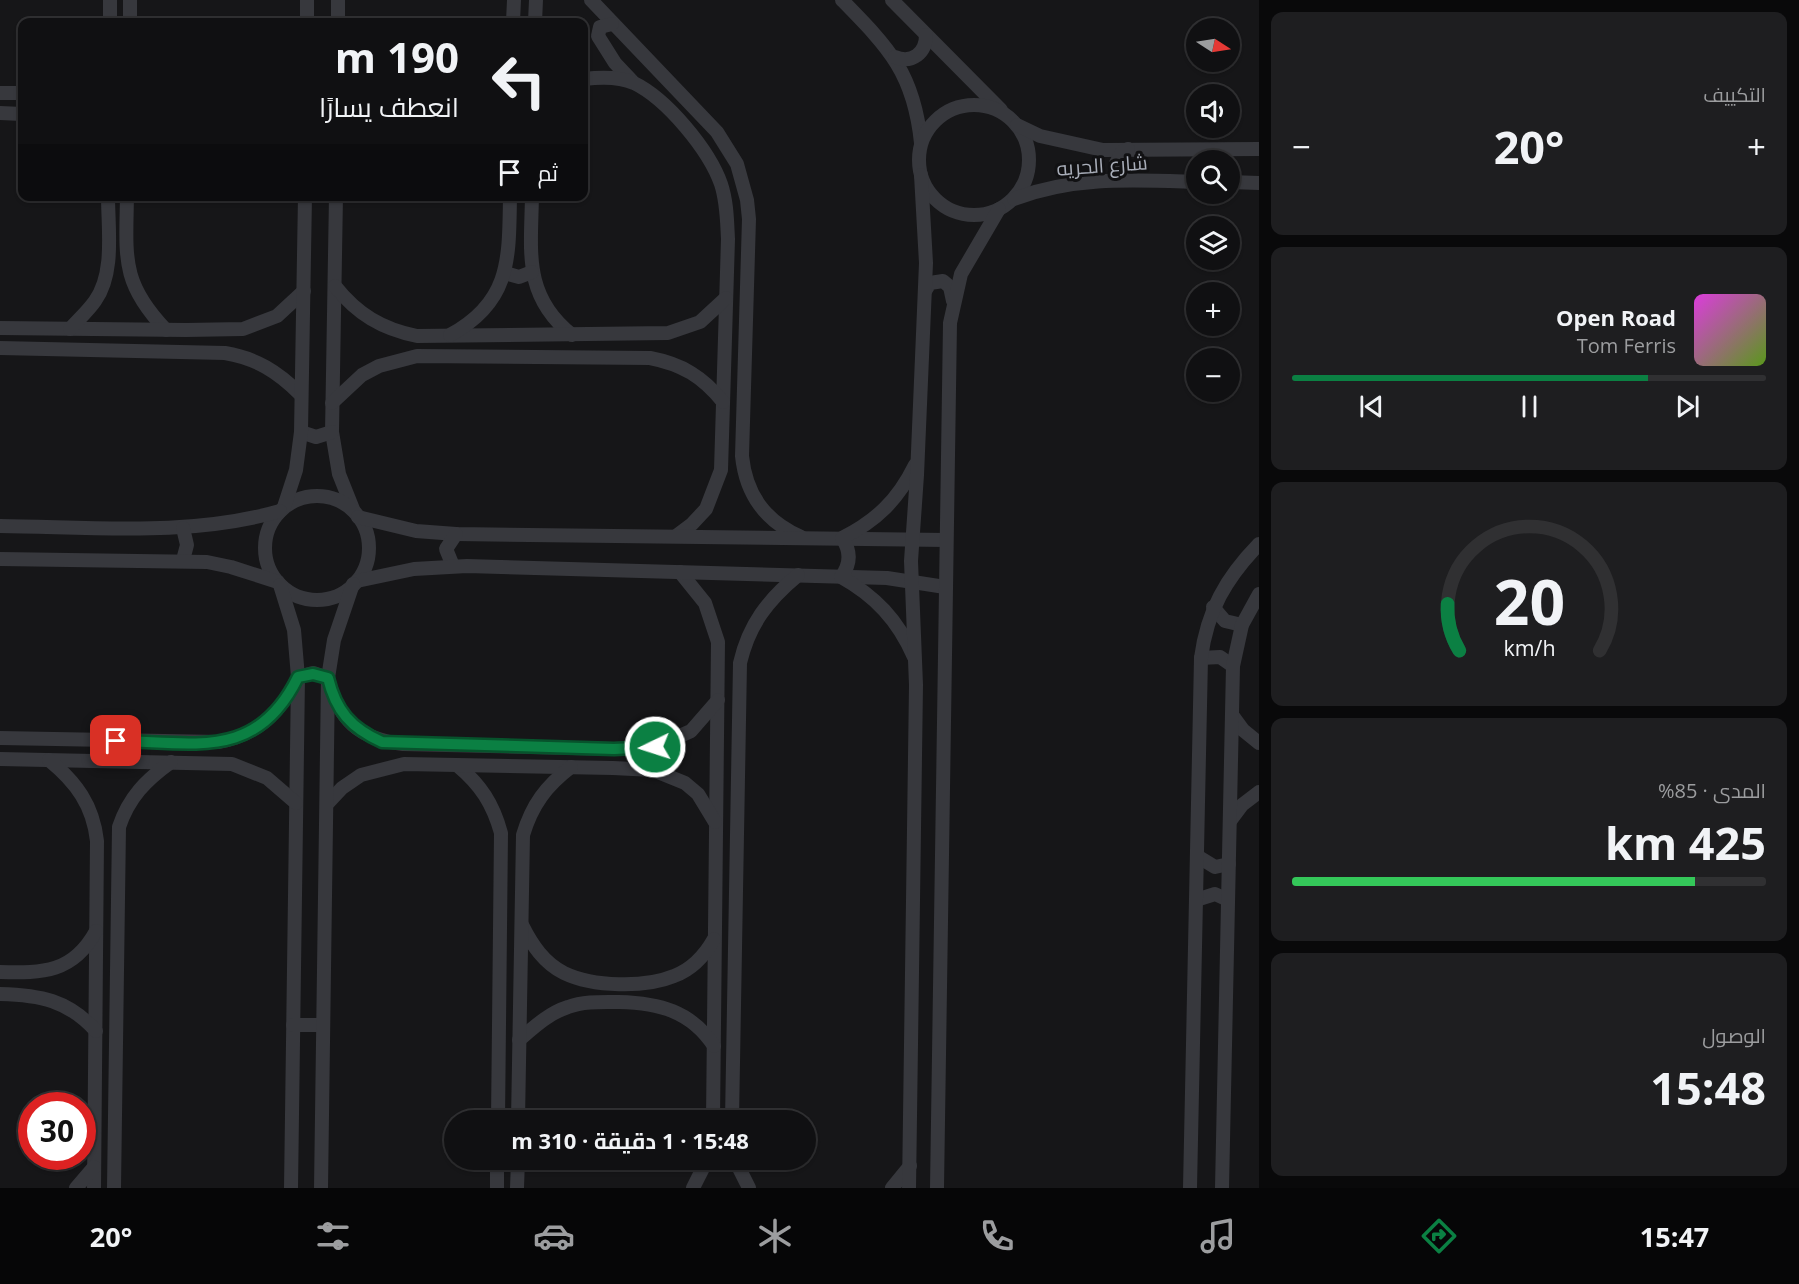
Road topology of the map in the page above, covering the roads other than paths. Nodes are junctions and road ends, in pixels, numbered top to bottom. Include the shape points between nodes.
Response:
1 (111, 0) edge
2 (130, 0) edge
3 (308, 0) edge
4 (338, 0) edge
5 (514, 0) edge
6 (536, 0) edge
7 (591, 0) edge
8 (842, 0) edge
9 (892, 0) edge
10 (110, 18) edge
11 (130, 18) edge
12 (307, 18) edge
13 (338, 18) edge
14 (513, 18) edge
15 (535, 18) edge
16 (612, 24) junction
17 (926, 35) junction
18 (895, 57) junction
19 (588, 80) edge
20 (634, 83) junction
21 (0, 93) edge
22 (18, 93) edge
23 (0, 114) edge
24 (18, 114) edge
25 (1005, 114) junction
26 (1017, 125) junction
27 (921, 146) junction
28 (1128, 149) junction
29 (1259, 149) edge
30 (921, 175) junction
31 (1125, 180) junction
32 (1186, 182) edge
33 (1240, 182) edge
34 (1259, 183) edge
35 (1012, 200) junction
36 (108, 201) edge
37 (127, 201) edge
38 (305, 201) edge
39 (336, 201) edge
40 (510, 201) edge
41 (532, 201) edge
42 (999, 209) junction
43 (126, 251) junction
44 (107, 252) junction
45 (532, 272) junction
46 (505, 273) junction
47 (334, 286) junction
48 (304, 291) junction
49 (925, 291) junction
50 (726, 298) junction
51 (953, 303) junction
52 (0, 328) edge
53 (70, 329) junction
54 (166, 330) junction
55 (186, 330) junction
56 (572, 334) junction
57 (651, 335) junction
58 (417, 336) junction
59 (449, 336) junction
60 (0, 348) edge
61 (187, 352) junction
62 (417, 356) junction
63 (650, 358) junction
64 (300, 394) junction
65 (723, 402) junction
66 (332, 403) junction
67 (301, 432) junction
68 (332, 432) junction
69 (918, 458) junction
70 (721, 470) junction
71 (744, 473) junction
72 (282, 509) junction
73 (357, 515) junction
74 (0, 526) edge
75 (183, 528) junction
76 (456, 534) junction
77 (676, 536) junction
78 (801, 537) junction
79 (842, 538) junction
80 (912, 539) junction
81 (946, 540) junction
82 (1259, 544) edge
83 (0, 559) edge
84 (183, 560) junction
85 (453, 566) junction
86 (680, 572) junction
87 (798, 576) junction
88 (841, 577) junction
89 (912, 582) junction
90 (355, 583) junction
91 (279, 584) junction
92 (945, 587) junction
93 (1258, 597) edge
94 (1213, 607) junction
95 (1242, 625) junction
96 (1201, 658) junction
97 (718, 662) junction
98 (916, 662) junction
99 (740, 663) junction
100 (1233, 666) junction
101 (298, 677) junction
102 (328, 678) junction
103 (718, 700) junction
104 (1232, 715) junction
105 (0, 738) edge
106 (219, 742) junction
107 (1259, 743) edge
108 (404, 744) junction
109 (614, 749) junction
110 (0, 759) edge
111 (49, 760) junction
112 (171, 762) junction
113 (218, 762) junction
114 (404, 764) junction
115 (457, 765) junction
116 (571, 767) junction
117 (613, 768) junction
118 (1259, 792) edge
119 (296, 803) junction
120 (327, 804) junction
121 (1230, 820) junction
122 (716, 824) junction
123 (96, 827) junction
124 (118, 827) junction
125 (501, 833) junction
126 (523, 835) junction
127 (1197, 856) junction
128 (1229, 864) junction
129 (1196, 900) junction
130 (1228, 900) junction
131 (520, 922) junction
132 (98, 929) junction
133 (715, 937) junction
134 (0, 972) edge
135 (33, 973) junction
136 (587, 979) junction
137 (657, 981) junction
138 (0, 994) edge
139 (33, 995) junction
140 (587, 1003) junction
141 (657, 1005) junction
142 (293, 1025) junction
143 (323, 1025) junction
144 (96, 1034) junction
145 (116, 1037) junction
146 (519, 1040) junction
147 (714, 1046) junction
148 (939, 1063) junction
149 (911, 1064) junction
150 (95, 1092) edge
151 (498, 1110) edge
152 (518, 1110) edge
153 (713, 1110) edge
154 (732, 1110) edge
155 (910, 1166) junction
156 (91, 1170) edge
157 (94, 1170) edge
158 (497, 1170) edge
159 (518, 1170) edge
160 (520, 1170) edge
161 (702, 1170) edge
162 (740, 1170) edge
163 (76, 1188) edge
164 (94, 1188) edge
165 (114, 1188) edge
166 (291, 1188) edge
167 (321, 1188) edge
168 (497, 1188) edge
169 (517, 1188) edge
170 (531, 1188) edge
171 (693, 1188) edge
172 (749, 1188) edge
173 (892, 1188) edge
174 (909, 1188) edge
175 (937, 1188) edge
176 (1190, 1188) edge
177 (1222, 1188) edge

1 - 10 street
2 - 11 street
3 - 12 street
4 - 13 street
5 - 14 street
6 - 15 street
7 - 16 street
8 - 18 street
9 - 17 street
16 - 20 street via 600,27 598,36
16 - 71 street via 717,132 743,182 749,219
17 - 18 street via 924,48 914,58
17 - 25 street
18 - 27 street via 913,95
19 - 20 street via 616,78
20 - 50 street via 686,129 717,176 727,214
21 - 22 street
23 - 24 street
25 - 26 street
25 - 27 street via 977,105 948,111 932,126
26 - 28 street, شارع الحريه via 1073,145
26 - 35 street via 1026,139 1029,155 1025,179
27 - 30 street
28 - 29 street, شارع الحريه
28 - 31 street via 1116,163
30 - 42 street via 939,202 952,210 975,215
30 - 49 street
31 - 32 street, شارع الحريه
31 - 35 street, شارع الحريه via 1067,183
33 - 34 street
35 - 42 street
36 - 44 street
37 - 43 street
38 - 48 street
39 - 47 street
40 - 46 street via 510,246
41 - 45 street
42 - 51 street via 967,261
43 - 44 street via 117,257
43 - 54 street via 133,286 141,302
44 - 53 street via 103,286
45 - 46 street via 519,277
45 - 56 street via 545,308
46 - 59 street via 484,311
47 - 58 street via 371,320
47 - 66 street
48 - 55 street via 277,316 261,324 225,330
48 - 64 street
49 - 51 street via 930,283 943,281 950,286
49 - 69 street
50 - 57 street via 700,321 684,329
50 - 65 street
51 - 81 street via 948,362
52 - 53 street
53 - 54 street
54 - 55 street
55 - 61 street via 192,341
56 - 57 street
56 - 59 street
57 - 63 street via 654,348
58 - 59 street
58 - 62 street via 413,348
60 - 61 street
61 - 64 street via 225,353 258,362 274,370
62 - 63 street
62 - 66 street via 362,375
63 - 65 street via 691,372
64 - 67 street
65 - 70 street
66 - 68 street
67 - 68 street via 316,437
67 - 72 street via 296,470
68 - 73 street via 339,474
69 - 79 street via 890,505
69 - 80 street
70 - 71 street via 732,476
70 - 77 street via 706,509
71 - 78 street via 764,512
72 - 73 street via 308,496 321,496 334,498
72 - 75 street via 232,523
72 - 91 street via 269,527 265,546 266,559
73 - 76 street via 416,531
73 - 90 street via 365,529 368,549 364,569
74 - 75 street
75 - 84 street via 187,545
76 - 77 street
76 - 85 street via 446,549
77 - 78 street
78 - 79 street
79 - 80 street
79 - 88 street via 849,553
80 - 81 street
80 - 89 street
81 - 92 street
82 - 94 street via 1230,577
83 - 84 street
84 - 91 street via 231,567
85 - 86 street
85 - 90 street via 394,571
86 - 87 street
86 - 97 street via 700,595 713,622
87 - 88 street
87 - 99 street via 766,605 754,622
88 - 89 street
88 - 98 street via 880,604 895,621
89 - 92 street
89 - 98 street
90 - 91 street via 336,595 317,600 297,596
90 - 102 street via 334,640
91 - 101 street via 294,630
92 - 148 street
93 - 95 street
94 - 95 street via 1225,621
94 - 96 street
95 - 100 street
96 - 100 street via 1220,657
96 - 127 street
97 - 99 street via 727,658
97 - 103 street
98 - 149 street
99 - 154 street
100 - 104 street
101 - 102 street via 313,674
101 - 106 street via 279,710 266,723 250,733
101 - 119 street
102 - 108 street via 334,700 345,718 362,733 382,742
102 - 120 street
103 - 109 street via 691,730 674,741 655,747
103 - 122 street
104 - 107 street
104 - 121 street
105 - 106 street
106 - 113 street via 225,751
108 - 109 street
108 - 114 street via 399,757
109 - 117 street via 617,759
110 - 111 street
111 - 112 street
111 - 123 street via 75,783
112 - 113 street
112 - 124 street via 141,785
113 - 119 street via 267,778
114 - 115 street
114 - 120 street via 361,775
115 - 116 street
115 - 125 street via 486,795
116 - 117 street
116 - 126 street via 539,796
117 - 122 street via 653,770 685,783 699,794
118 - 121 street
119 - 142 street
120 - 143 street
121 - 128 street
122 - 133 street
123 - 124 street via 105,821
123 - 132 street
124 - 145 street
125 - 126 street via 512,828
125 - 151 street
126 - 131 street
127 - 128 street via 1215,867
127 - 129 street
128 - 130 street
129 - 130 street via 1215,894
129 - 176 street
130 - 177 street
131 - 136 street via 546,961 565,973
131 - 146 street
132 - 135 street via 79,956 49,971
132 - 144 street
133 - 137 street via 692,966
133 - 147 street
134 - 135 street
135 - 139 street via 39,984
136 - 137 street
136 - 140 street via 583,993
137 - 141 street via 661,996
138 - 139 street
139 - 144 street via 61,1002 74,1010
140 - 141 street
140 - 146 street via 551,1014
141 - 147 street via 690,1020
142 - 143 street
142 - 166 street
143 - 167 street
144 - 145 street
144 - 150 street
145 - 165 street
146 - 152 street
147 - 153 street
148 - 149 street
148 - 175 street
149 - 155 street
155 - 173 street
155 - 174 street
156 - 163 street
157 - 164 street
158 - 168 street
159 - 169 street
160 - 170 street
161 - 171 street
162 - 172 street

